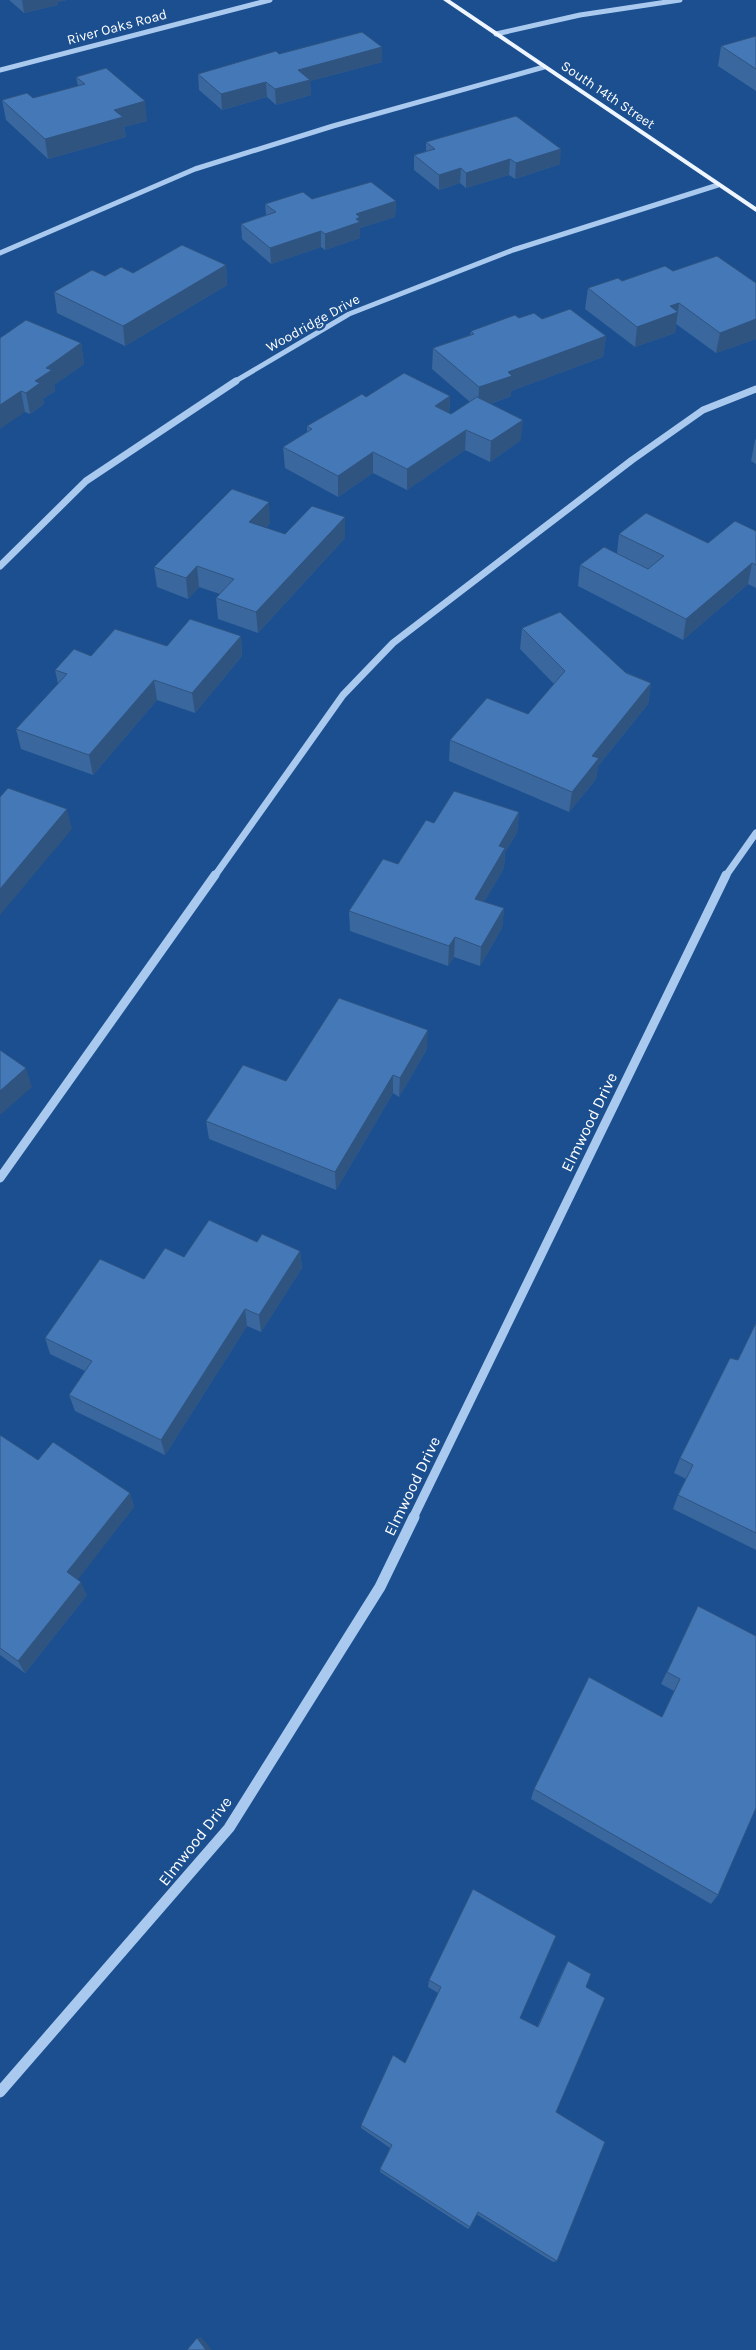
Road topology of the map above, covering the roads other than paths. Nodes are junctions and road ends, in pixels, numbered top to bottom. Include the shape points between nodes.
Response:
1 (270, 0) edge
2 (446, 0) edge
3 (680, 0) edge
4 (496, 34) junction
5 (544, 67) junction
6 (0, 70) edge
7 (718, 185) junction
8 (756, 210) edge
9 (0, 253) edge
10 (756, 389) edge
11 (0, 566) edge
12 (756, 833) edge
13 (0, 1178) edge
14 (0, 2092) edge

1 - 6 street, River Oaks Road
2 - 4 main road, South 14th Street
3 - 4 street via 580,15
4 - 5 main road, South 14th Street
5 - 7 main road, South 14th Street
5 - 9 lane via 333,126 195,169
7 - 8 main road, South 14th Street
7 - 11 street, Woodridge Drive via 513,250 349,314 210,397 86,481
10 - 13 street via 703,410 386,650 343,695
12 - 14 street, Elmwood Drive via 726,875 380,1587 229,1828

